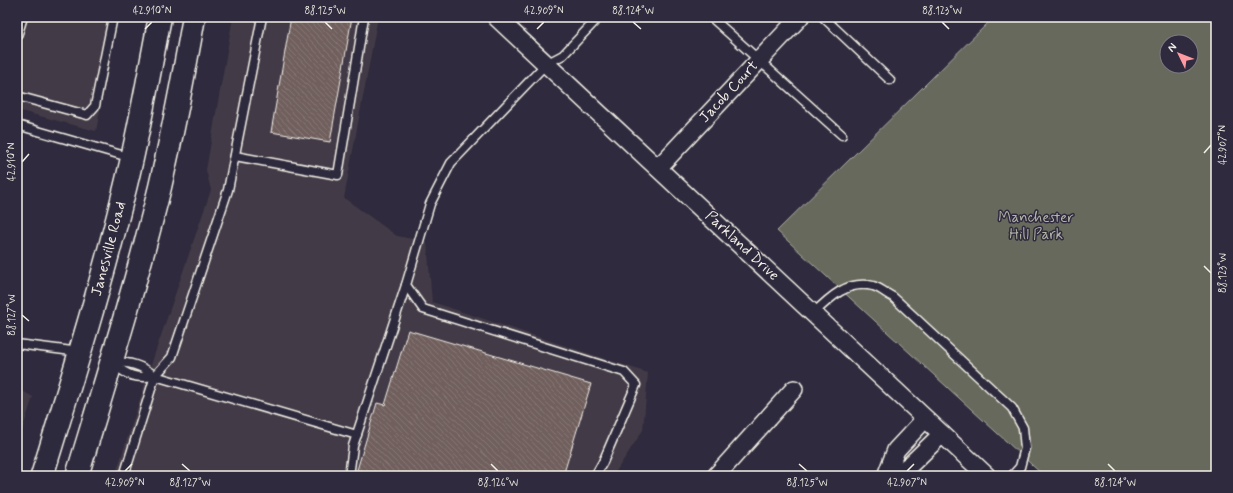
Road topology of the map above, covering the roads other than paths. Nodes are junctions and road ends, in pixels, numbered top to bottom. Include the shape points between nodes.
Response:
1 (23, 17) edge
2 (113, 17) edge
3 (160, 17) edge
4 (194, 17) edge
5 (262, 17) edge
6 (364, 17) edge
7 (496, 17) edge
8 (599, 17) edge
9 (711, 17) edge
10 (800, 17) edge
11 (823, 17) edge
12 (17, 36) edge
13 (758, 61) junction
14 (546, 64) junction
15 (890, 80) dead end
16 (17, 96) edge
17 (17, 125) edge
18 (842, 135) dead end
19 (234, 156) junction
20 (132, 158) junction
21 (658, 168) junction
22 (406, 285) junction
23 (813, 314) junction
24 (17, 344) edge
25 (80, 352) junction
26 (112, 362) junction
27 (155, 376) junction
28 (794, 389) dead end
29 (925, 419) junction
30 (942, 434) junction
31 (357, 435) junction
32 (42, 476) edge
33 (77, 476) edge
34 (124, 476) edge
35 (349, 476) edge
36 (595, 476) edge
37 (716, 476) edge
38 (886, 476) edge
39 (894, 476) edge
40 (987, 476) edge
41 (1012, 476) edge

1 - 12 lane
2 - 16 lane via 95,106 87,115
3 - 20 main road, Janesville Road
4 - 26 main road via 181,94 160,187
5 - 19 lane
6 - 19 lane via 338,175
7 - 14 street, Parkland Drive
8 - 14 lane via 563,55
9 - 13 lane
10 - 13 street, Jacob Court
11 - 15 lane
13 - 18 lane
13 - 21 street, Jacob Court
14 - 21 street, Parkland Drive
14 - 22 lane via 451,163 430,204
17 - 20 lane
19 - 27 lane via 228,190 172,357
20 - 25 main road, Janesville Road
21 - 23 street, Parkland Drive
22 - 31 lane
22 - 36 lane via 423,309 624,372 636,385
23 - 29 street, Parkland Drive
23 - 41 lane via 840,290 856,284 875,286 893,297 1012,408 1023,428 1025,448 1020,467
24 - 25 lane
25 - 26 main road
25 - 32 main road, Janesville Road
26 - 27 lane via 122,371 140,378
26 - 33 main road
27 - 31 lane
27 - 34 lane
28 - 37 street
29 - 30 street, Parkland Drive
29 - 38 street via 896,450
30 - 39 street via 910,465
30 - 40 street, Parkland Drive
31 - 35 lane

